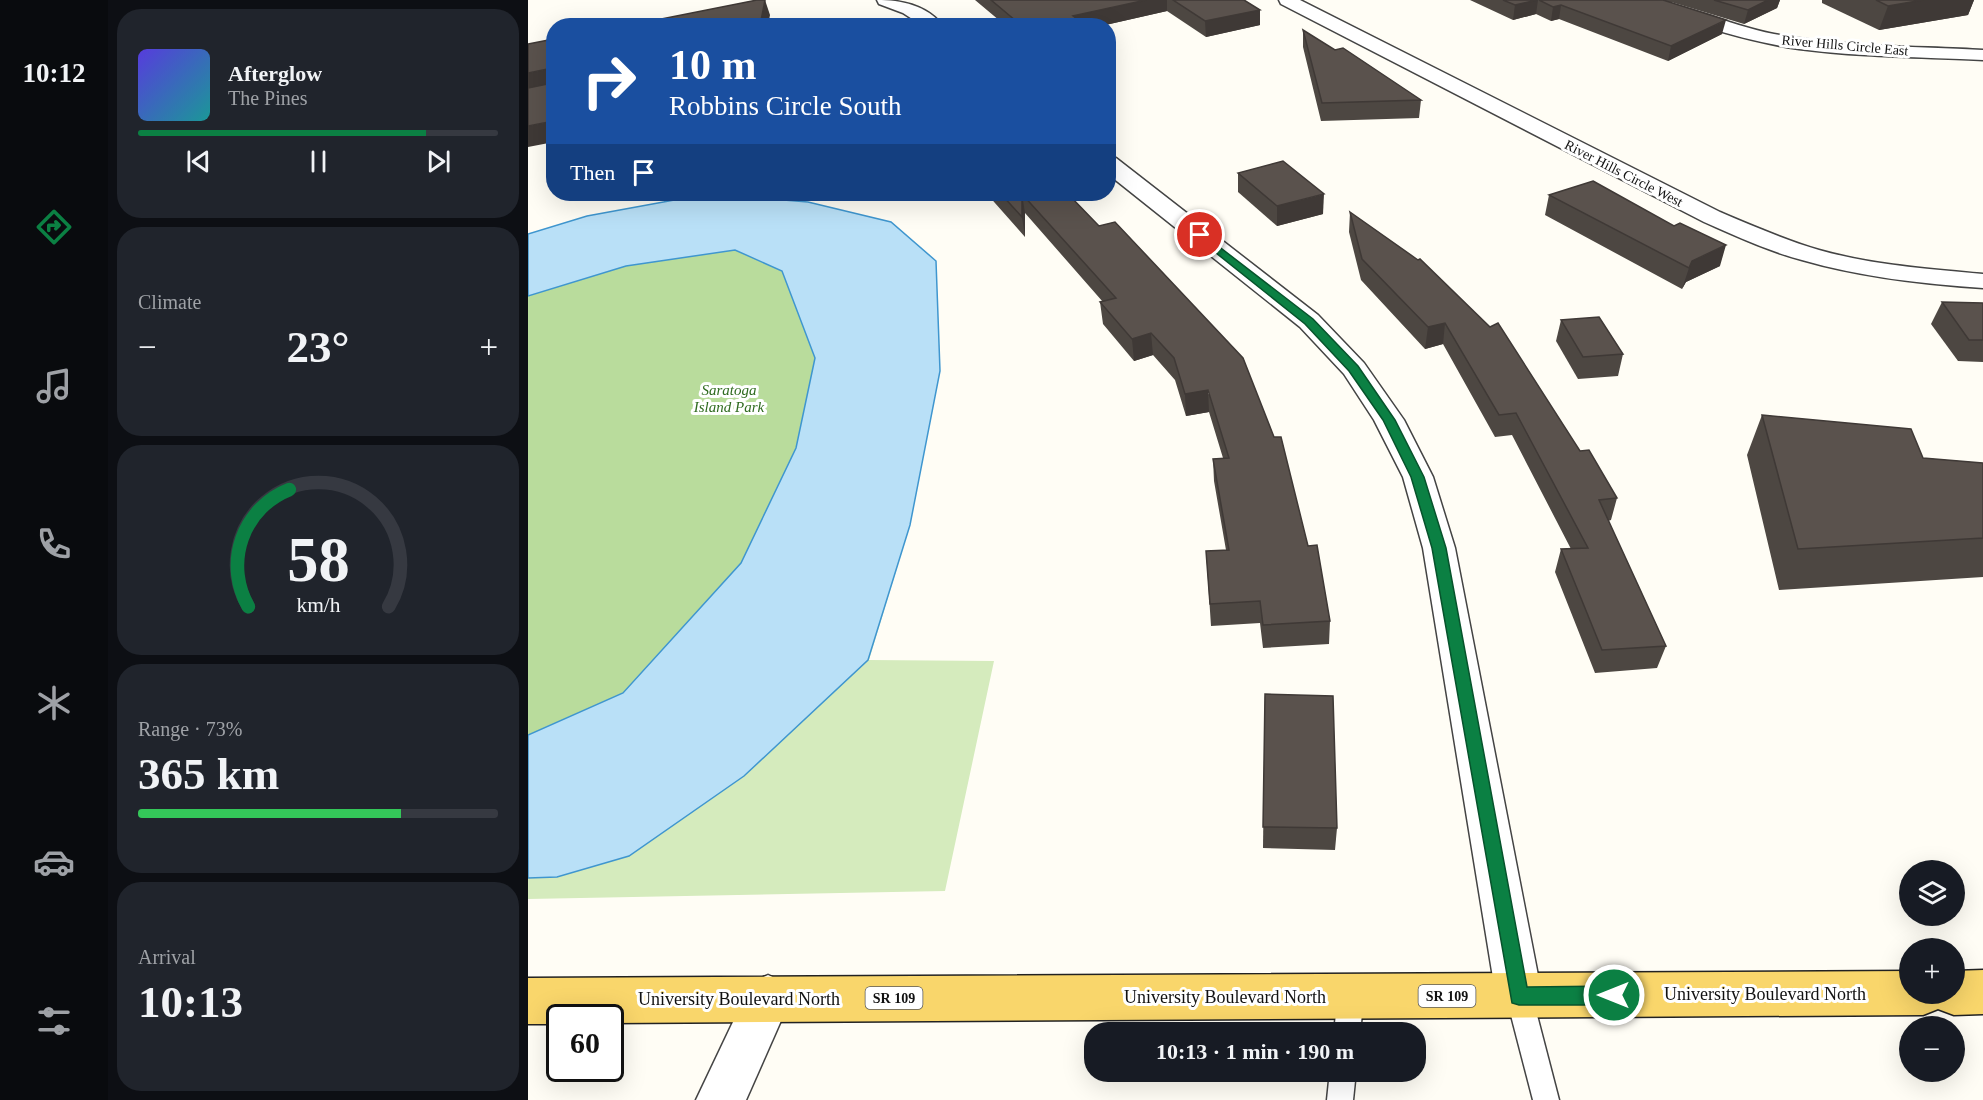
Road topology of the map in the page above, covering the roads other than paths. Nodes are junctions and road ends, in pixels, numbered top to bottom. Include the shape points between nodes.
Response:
1 (885, 0) edge
2 (1287, 0) edge
3 (1641, 0) edge
4 (924, 18) edge
5 (1983, 55) edge
6 (1116, 169) edge
7 (1983, 281) edge
8 (1983, 992) edge
9 (1899, 993) edge
10 (1965, 993) edge
11 (1519, 996) junction
12 (768, 998) junction
13 (528, 1000) edge
14 (1349, 1014) edge
15 (1342, 1082) edge
16 (722, 1100) edge
17 (1340, 1100) edge
18 (1546, 1100) edge

1 - 4 street
2 - 7 street, River Hills Circle West via 1712,217 1766,240 1871,268
3 - 5 street, River Hills Circle East via 1697,20 1774,40
6 - 11 street via 1309,321 1354,369 1389,420 1413,467 1439,548
8 - 10 main road
9 - 11 main road, University Boulevard North / SR 109
11 - 14 main road, University Boulevard North / SR 109
11 - 18 lane
12 - 13 main road, University Boulevard North / SR 109
12 - 14 main road, University Boulevard North / SR 109
12 - 16 street
15 - 17 lane

